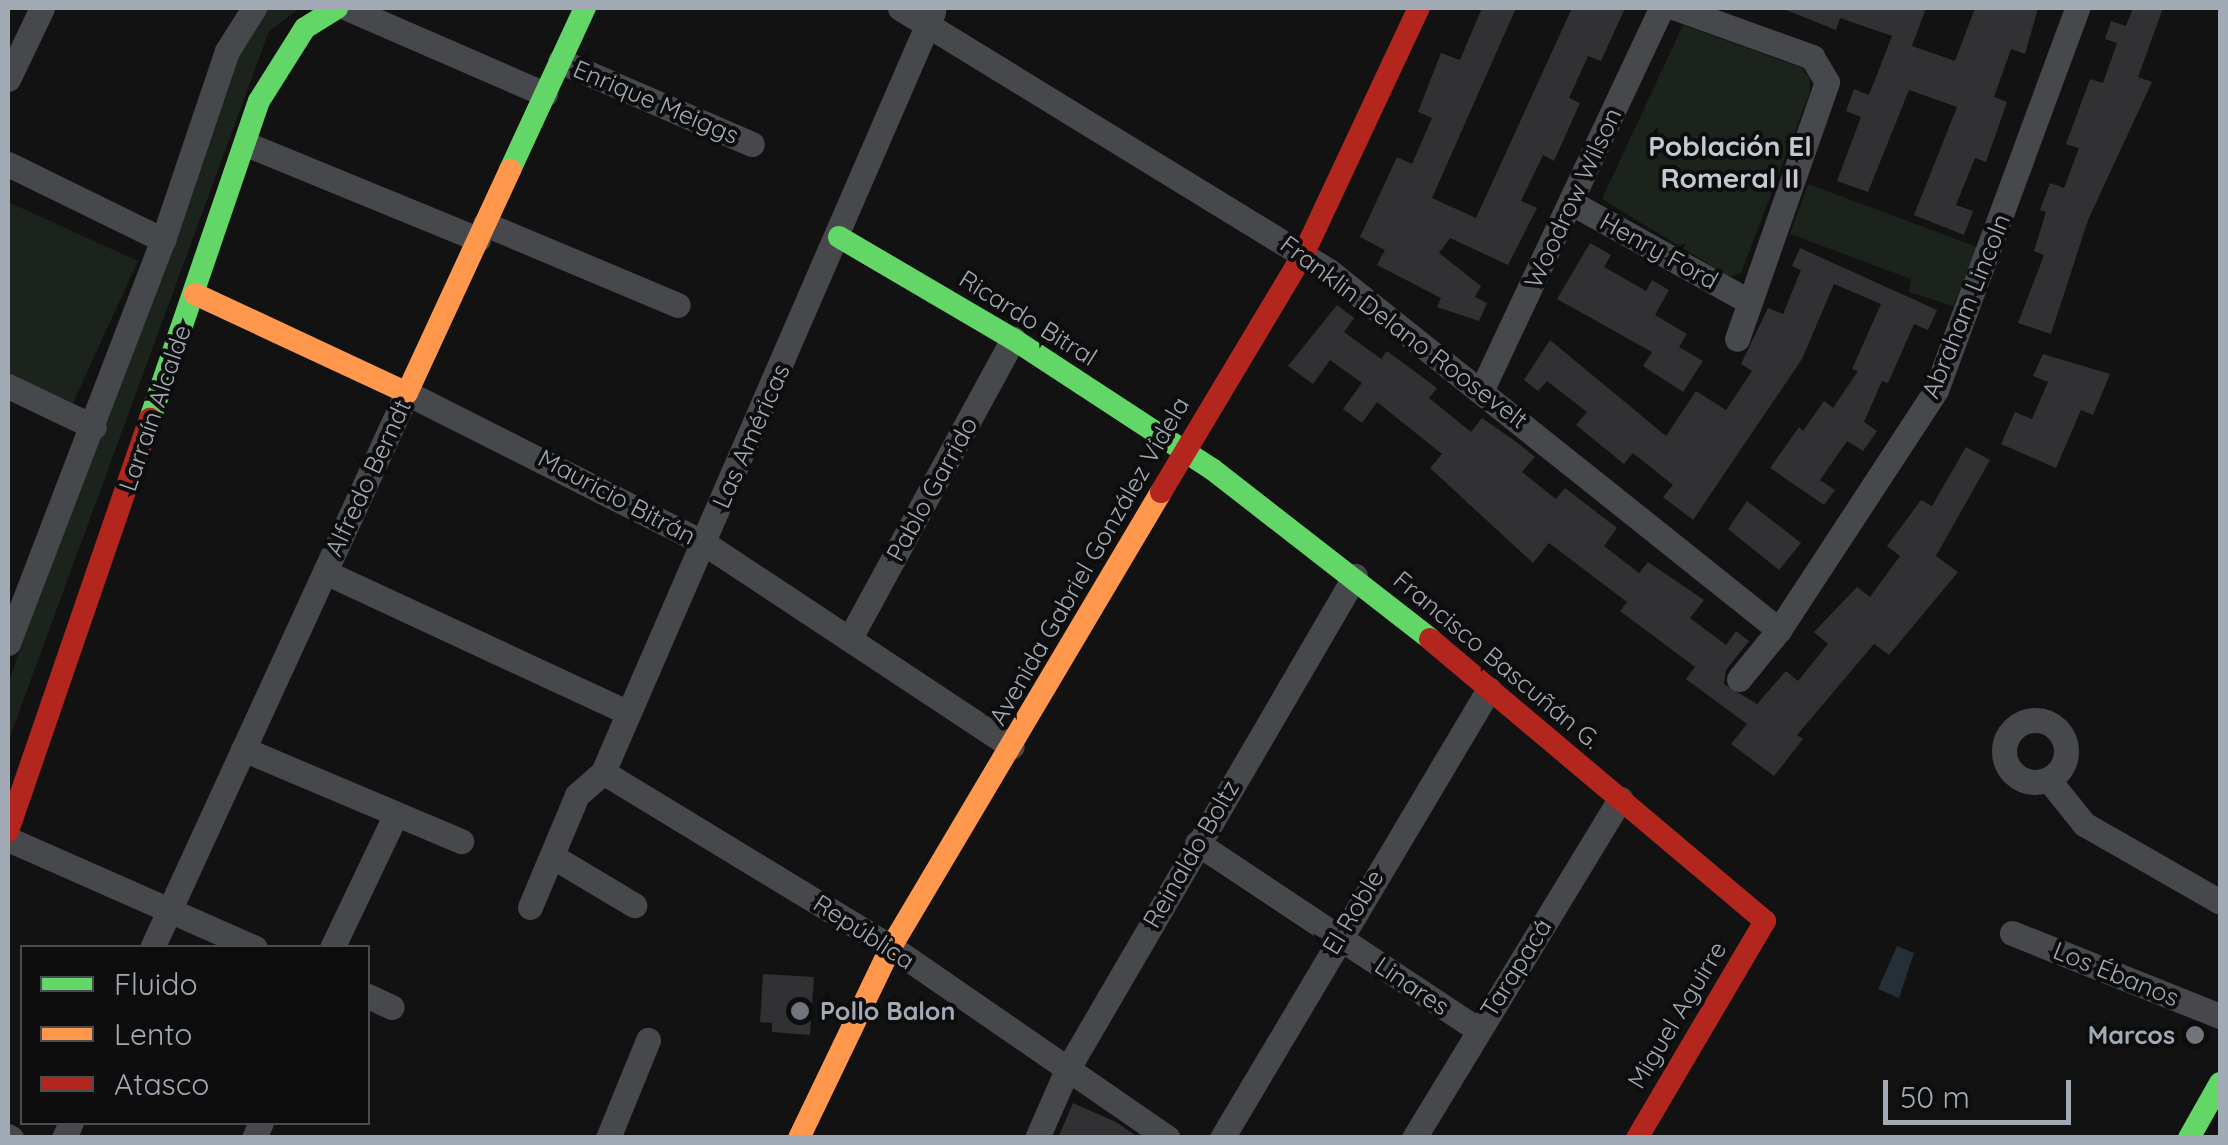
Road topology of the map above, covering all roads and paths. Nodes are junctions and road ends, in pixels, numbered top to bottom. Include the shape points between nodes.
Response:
1 (42, 8) edge
2 (254, 8) edge
3 (337, 8) edge
4 (348, 8) edge
5 (585, 8) edge
6 (900, 8) edge
7 (1420, 8) edge
8 (1661, 8) edge
9 (1676, 8) edge
10 (2076, 8) edge
11 (932, 15) edge
12 (560, 61) junction
13 (8, 79) edge
14 (545, 94) junction
15 (246, 144) junction
16 (752, 144) dead end
17 (8, 164) edge
18 (1572, 203) junction
19 (482, 231) junction
20 (838, 237) junction
21 (163, 240) junction
22 (1304, 253) junction
23 (195, 294) junction
24 (1746, 300) junction
25 (678, 305) dead end
26 (1013, 339) junction
27 (1737, 339) dead end
28 (8, 386) edge
29 (1483, 387) junction
30 (407, 393) junction
31 (94, 427) junction
32 (1185, 451) junction
33 (704, 542) junction
34 (324, 572) junction
35 (1355, 576) junction
36 (1779, 630) junction
37 (850, 638) junction
38 (8, 643) edge
39 (1740, 680) dead end
40 (1488, 689) junction
41 (626, 712) junction
42 (1012, 747) junction
43 (243, 749) junction
44 (602, 772) junction
45 (2048, 779) dead end
46 (1620, 799) junction
47 (396, 814) junction
48 (8, 831) edge
49 (8, 839) edge
50 (461, 841) dead end
51 (1197, 843) junction
52 (552, 856) junction
53 (2220, 902) edge
54 (634, 905) dead end
55 (530, 908) dead end
56 (169, 910) junction
57 (1765, 921) joint
58 (2012, 933) dead end
59 (1338, 936) junction
60 (153, 945) edge
61 (248, 945) edge
62 (333, 945) edge
63 (891, 946) junction
64 (370, 997) edge
65 (392, 1007) dead end
66 (2220, 1016) edge
67 (1478, 1030) junction
68 (648, 1040) dead end
69 (1067, 1070) junction
70 (2220, 1083) edge
71 (608, 1138) edge
72 (799, 1138) edge
73 (1037, 1138) edge
74 (1168, 1138) edge
75 (1222, 1138) edge
76 (1414, 1138) edge
77 (1637, 1138) edge
78 (2190, 1138) edge

1 - 13 street
2 - 21 street, Larraín Alcalde via 227,50
3 - 15 street, Larraín Alcalde via 305,28 277,68
4 - 14 street, Enrique Meiggs
5 - 12 street, Alfredo Berndt
6 - 11 street, Franklin Delano Roosevelt
7 - 22 street, Avenida Gabriel González Videla
8 - 18 street, Woodrow Wilson
9 - 24 street, Henry Ford via 1812,57 1827,82
10 - 36 street, Abraham Lincoln via 1936,390
11 - 20 street, Las Américas
11 - 22 street, Franklin Delano Roosevelt
12 - 14 street, Alfredo Berndt
12 - 16 street, Enrique Meiggs
14 - 19 street, Alfredo Berndt
15 - 19 street
15 - 23 street, Larraín Alcalde
17 - 21 street
18 - 24 street, Henry Ford
18 - 29 street, Woodrow Wilson
19 - 25 street
19 - 30 street, Alfredo Berndt
20 - 26 street, Ricardo Bitral
20 - 33 street, Las Américas
21 - 31 street, Larraín Alcalde
22 - 29 street, Franklin Delano Roosevelt
22 - 32 street, Avenida Gabriel González Videla
23 - 30 street, Mauricio Bitrán
23 - 48 street, Larraín Alcalde
24 - 27 street, Henry Ford
26 - 32 street, Ricardo Bitral
26 - 37 street, Pablo Garrido
28 - 31 street
29 - 36 street, Franklin Delano Roosevelt
30 - 33 street, Mauricio Bitrán
30 - 34 street, Alfredo Berndt
31 - 38 street, Larraín Alcalde via 50,522
32 - 35 street, Francisco Bascuñán G.
32 - 42 street, Avenida Gabriel González Videla
33 - 37 street, Mauricio Bitrán
33 - 41 street, Las Américas
34 - 41 street
34 - 43 street, Alfredo Berndt
35 - 40 street, Francisco Bascuñán G.
35 - 51 street, Reinaldo Boltz
36 - 39 street, Abraham Lincoln
37 - 42 street, Mauricio Bitrán
40 - 46 street, Francisco Bascuñán G.
40 - 59 street, El Roble
41 - 44 street, Las Américas
42 - 63 street, Avenida Gabriel González Videla
43 - 47 street
43 - 56 street, Alfredo Berndt
44 - 52 street, Las Américas via 577,795
44 - 63 street, República
45 - 53 street via 2084,824
46 - 57 street, Francisco Bascuñán G.
46 - 67 street, Tarapacá
47 - 50 street
47 - 62 street
49 - 56 street
51 - 59 street, Linares
51 - 69 street, Reinaldo Boltz
52 - 54 street
52 - 55 street, Las Américas
56 - 60 street, Alfredo Berndt
56 - 61 street
57 - 77 street, Miguel Aguirre
58 - 66 street, Los Ébanos
59 - 67 street, Linares
59 - 75 street, El Roble
63 - 69 street, República
63 - 72 street, Avenida Gabriel González Videla
64 - 65 street
67 - 76 street, Tarapacá
68 - 71 street
69 - 73 street, Reinaldo Boltz
69 - 74 street, República
70 - 78 street

